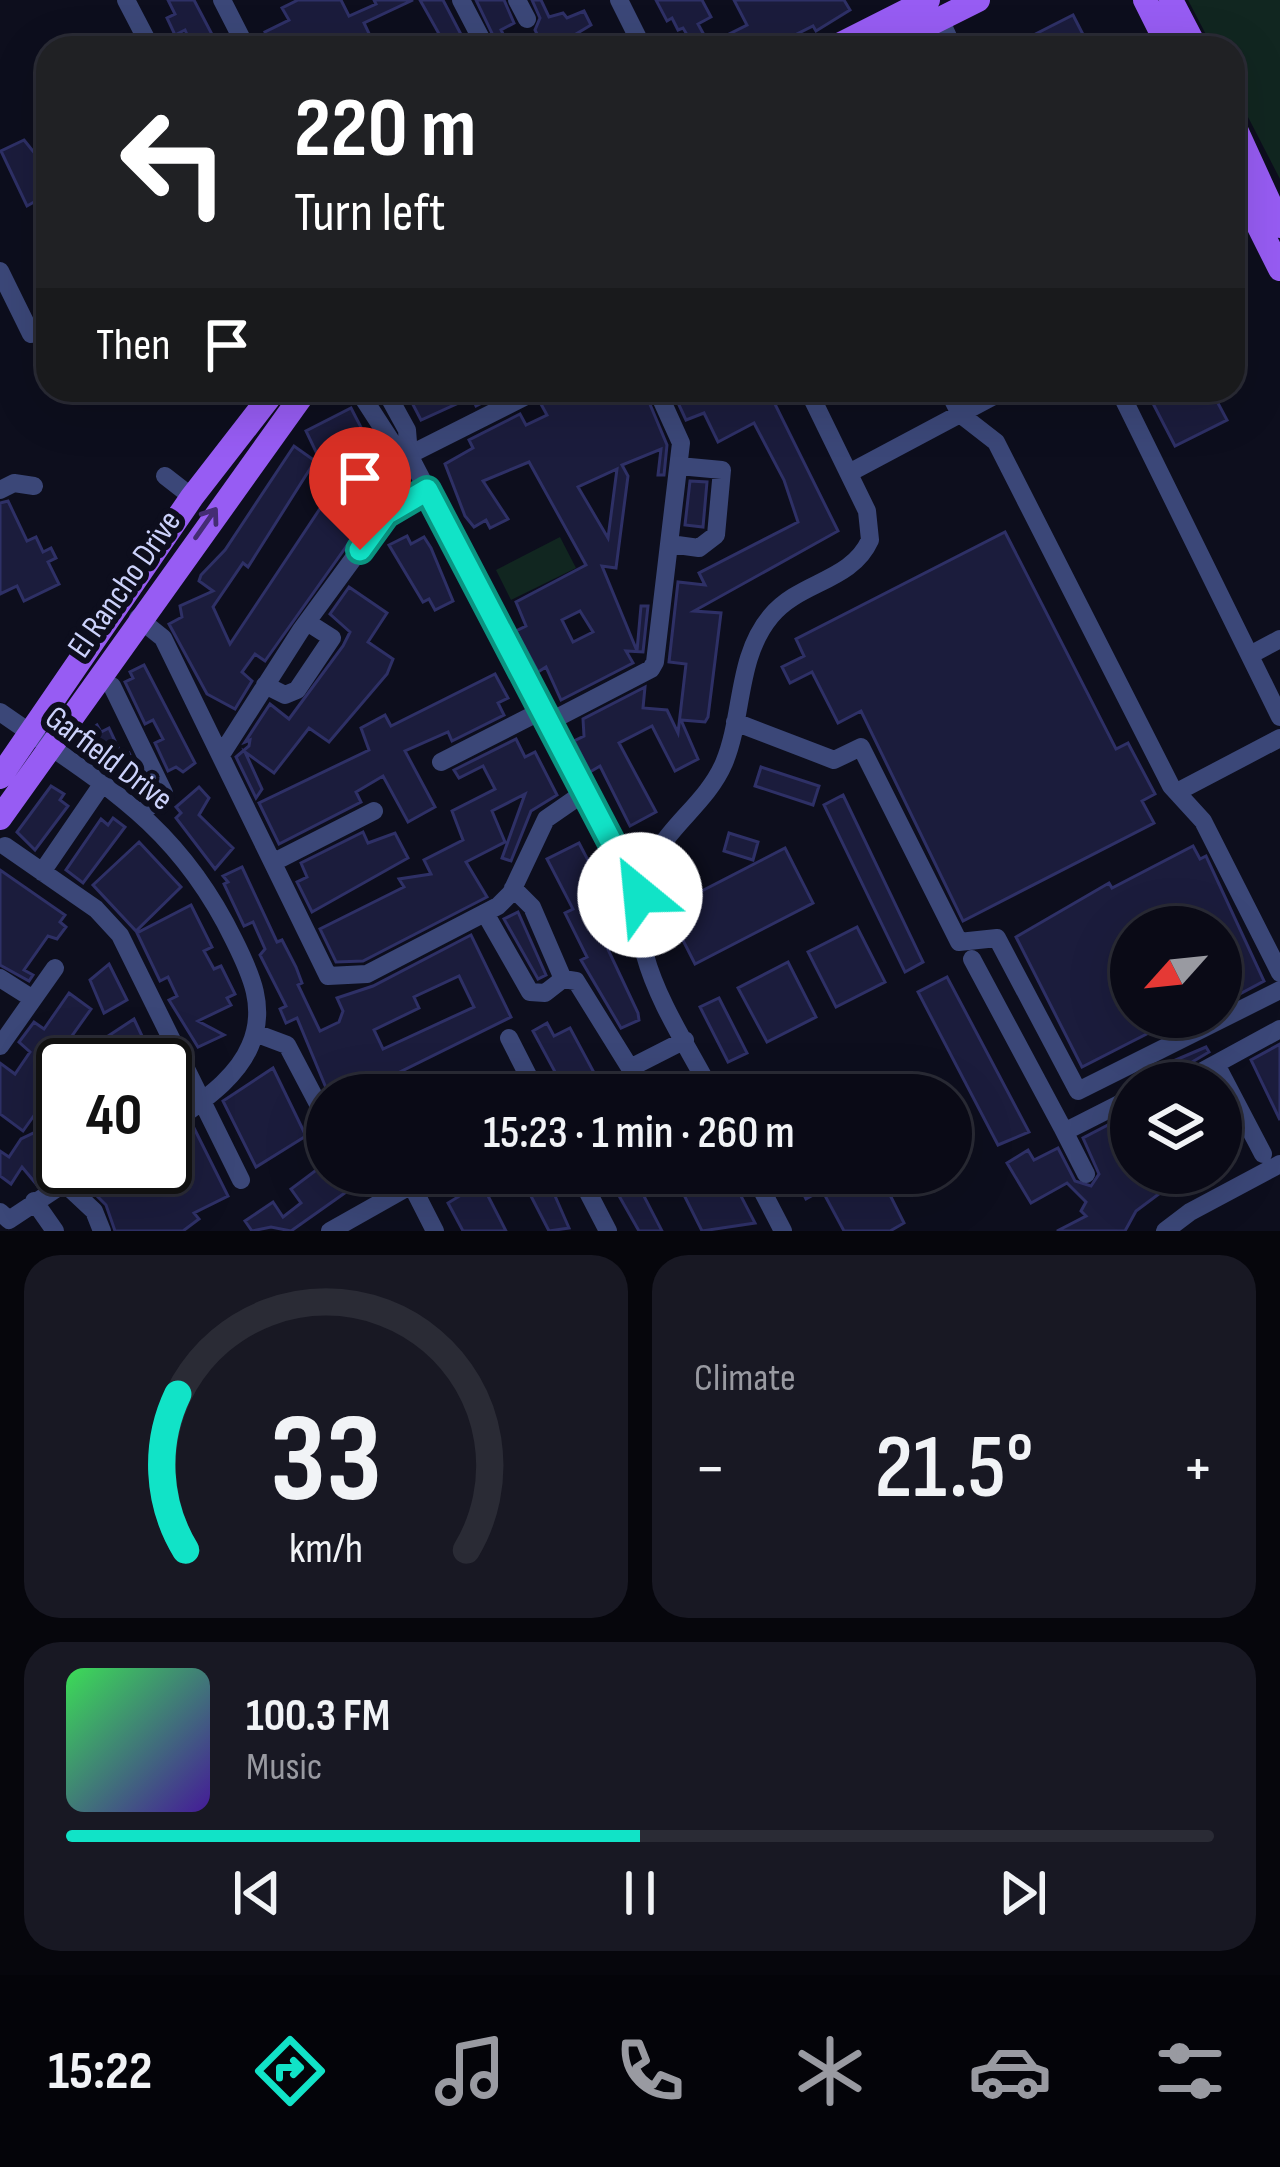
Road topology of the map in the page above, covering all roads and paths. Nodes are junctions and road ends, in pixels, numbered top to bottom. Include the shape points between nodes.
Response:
1 (127, 0) edge
2 (222, 0) edge
3 (461, 0) edge
4 (517, 0) edge
5 (619, 0) edge
6 (977, 0) edge
7 (1144, 0) edge
8 (1171, 0) edge
9 (901, 6) edge
10 (934, 9) edge
11 (526, 19) dead end
12 (145, 36) edge
13 (240, 36) edge
14 (480, 36) edge
15 (637, 36) edge
16 (852, 36) edge
17 (898, 36) edge
18 (947, 36) edge
19 (1163, 36) edge
20 (1190, 36) edge
21 (1245, 149) edge
22 (1245, 199) edge
23 (1280, 226) edge
24 (1280, 268) edge
25 (0, 271) edge
26 (31, 334) dead end
27 (266, 402) edge
28 (297, 402) edge
29 (366, 402) edge
30 (392, 402) edge
31 (514, 402) edge
32 (662, 402) edge
33 (814, 402) edge
34 (954, 402) edge
35 (983, 402) edge
36 (1125, 402) edge
37 (961, 414) junction
38 (409, 455) junction
39 (679, 466) junction
40 (849, 473) junction
41 (165, 476) dead end
42 (34, 486) dead end
43 (0, 490) edge
44 (427, 490) junction
45 (192, 497) junction
46 (670, 544) junction
47 (139, 618) junction
48 (307, 622) junction
49 (1280, 639) edge
50 (1250, 655) junction
51 (112, 686) dead end
52 (266, 686) junction
53 (0, 712) edge
54 (544, 717) junction
55 (1280, 717) edge
56 (735, 722) junction
57 (1280, 737) edge
58 (40, 740) junction
59 (221, 755) junction
60 (441, 762) dead end
61 (0, 777) edge
62 (104, 783) junction
63 (585, 792) junction
64 (1177, 792) junction
65 (374, 811) dead end
66 (143, 812) junction
67 (0, 818) edge
68 (4, 846) dead end
69 (274, 862) junction
70 (42, 872) junction
71 (643, 884) junction
72 (513, 888) junction
73 (485, 913) junction
74 (971, 959) dead end
75 (55, 968) dead end
76 (1280, 973) edge
77 (0, 977) edge
78 (562, 979) junction
79 (1280, 990) edge
80 (33, 999) junction
81 (1280, 1029) edge
82 (4, 1033) edge
83 (255, 1033) junction
84 (509, 1038) dead end
85 (685, 1040) junction
86 (1219, 1062) edge
87 (527, 1074) edge
88 (702, 1074) edge
89 (306, 1081) edge
90 (201, 1100) junction
91 (192, 1107) edge
92 (1110, 1107) edge
93 (1242, 1114) edge
94 (1062, 1127) junction
95 (1270, 1162) edge
96 (1086, 1174) dead end
97 (241, 1180) dead end
98 (44, 1194) edge
99 (76, 1194) edge
100 (394, 1194) edge
101 (416, 1194) edge
102 (589, 1194) edge
103 (764, 1194) edge
104 (34, 1201) junction
105 (6, 1221) edge
106 (55, 1231) edge
107 (102, 1231) edge
108 (330, 1231) edge
109 (435, 1231) edge
110 (608, 1231) edge
111 (783, 1231) edge
112 (1166, 1231) edge

1 - 12 street
2 - 13 street
3 - 14 street
4 - 11 street
5 - 15 street
6 - 10 main road
7 - 19 main road
8 - 20 main road
9 - 10 main road
9 - 16 main road
10 - 17 main road
10 - 18 street
21 - 23 main road
22 - 24 main road
25 - 26 street
27 - 45 main road, El Rancho Drive
47 -> 28 main road, El Rancho Drive
29 - 38 street
30 - 38 street
31 - 38 street
32 - 39 street via 681,443
33 - 40 street
34 - 37 street
35 - 37 street
36 - 50 street
37 - 40 street
37 - 64 street via 996,442
38 - 44 street
39 - 46 street
39 - 46 street via 722,470 716,535 698,548
40 - 56 street via 870,541 853,567 802,588 771,616 750,653
41 - 45 street
42 - 43 street
44 - 48 street via 386,514
44 - 54 street
45 - 58 main road, El Rancho Drive
46 - 54 street via 651,669
47 - 58 main road, El Rancho Drive
47 - 59 street via 163,638
48 - 52 street
48 - 52 street via 332,638 297,690 285,695
49 - 50 street
50 - 55 street
51 - 66 street via 164,793
52 - 59 street
53 - 58 street, Garfield Drive
54 - 60 street
54 - 63 street
56 - 71 street via 711,787 667,837
56 - 79 street via 834,760 861,747 958,942 997,938 1078,1091
57 - 64 street
58 - 61 main road, El Rancho Drive
58 - 62 street, Garfield Drive
58 - 67 main road, El Rancho Drive
59 - 69 street
62 - 66 street, Garfield Drive
62 - 70 street
63 - 71 street
63 - 72 street via 546,819
64 - 76 street via 1203,821
65 - 69 street
66 - 83 street, Garfield Drive via 208,886 253,981
68 - 70 street
69 - 73 street via 328,976 367,974
70 - 90 street via 120,934
71 - 85 street via 638,918 646,963
72 - 73 street
72 - 78 street via 532,907
73 - 78 street via 530,992 545,993
74 - 94 street
75 - 80 street
77 - 80 street
78 - 85 street via 576,981 630,1068
80 - 82 street
81 - 86 street
83 - 89 street via 287,1045
83 - 90 street via 242,1063
84 - 87 street
85 - 88 street
90 - 91 street
90 - 97 street
92 - 94 street
93 - 95 street
94 - 96 street
95 - 112 street
98 - 104 street
99 - 107 street
100 - 108 street
101 - 109 street
102 - 110 street
103 - 111 street
104 - 105 street
104 - 106 street

